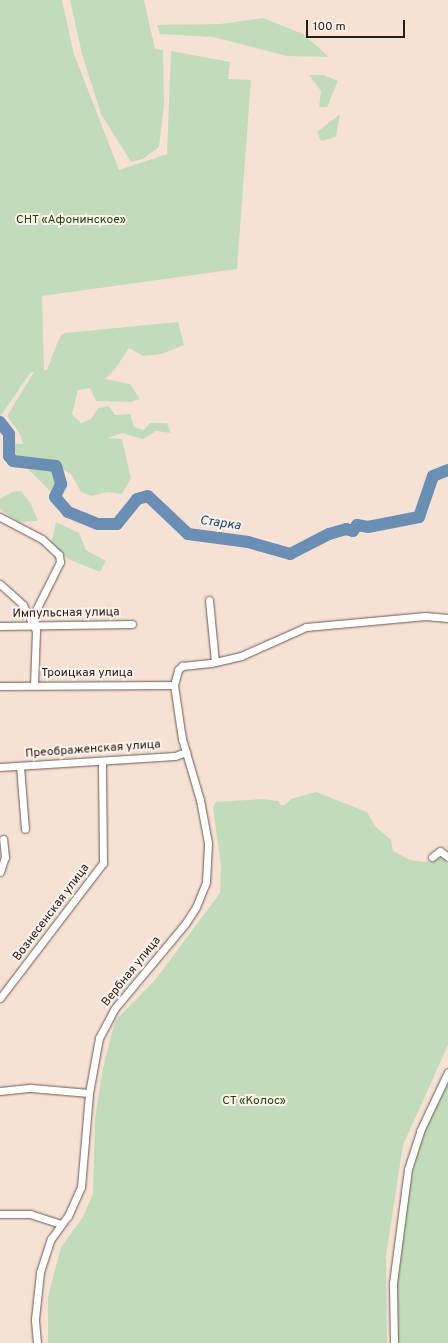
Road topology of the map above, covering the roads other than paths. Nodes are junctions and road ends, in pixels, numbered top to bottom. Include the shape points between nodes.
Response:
1 (0, 517) edge
2 (0, 584) edge
3 (209, 600) dead end
4 (448, 618) edge
5 (132, 624) dead end
6 (34, 625) junction
7 (0, 626) edge
8 (215, 662) junction
9 (34, 684) junction
10 (174, 685) junction
11 (0, 686) edge
12 (186, 752) junction
13 (102, 761) junction
14 (20, 766) junction
15 (0, 767) edge
16 (25, 829) dead end
17 (3, 839) dead end
18 (432, 858) dead end
19 (448, 858) edge
20 (0, 872) edge
21 (0, 998) edge
22 (448, 1072) edge
23 (0, 1091) edge
24 (89, 1093) junction
25 (0, 1214) edge
26 (60, 1224) junction
27 (38, 1343) edge
28 (394, 1343) edge

1 - 6 street via 42,539 59,555 60,562 37,608
2 - 6 street via 23,605
3 - 8 street
4 - 8 street via 425,616 306,627 241,656
5 - 6 street, Импульсная улица
6 - 7 street, Импульсная улица
6 - 9 street
8 - 10 street via 182,666 175,676
9 - 10 street, Троицкая улица
9 - 11 street, Троицкая улица
10 - 12 street, Вербная улица
12 - 13 street, Преображенская улица via 175,756
12 - 24 street, Вербная улица via 200,800 208,843 206,882 196,907 185,924 106,1022 94,1055
13 - 14 street, Преображенская улица
13 - 21 street, Вознесенская улица via 103,863
14 - 15 street, Преображенская улица
14 - 16 street
17 - 20 street via 5,857
18 - 19 street via 440,851
22 - 28 street via 420,1131 408,1169 393,1283
23 - 24 street via 31,1088
24 - 26 street, Вербная улица via 81,1187 68,1216
25 - 26 street via 30,1214
26 - 27 street, Вербная улица via 44,1253 40,1272 34,1319

